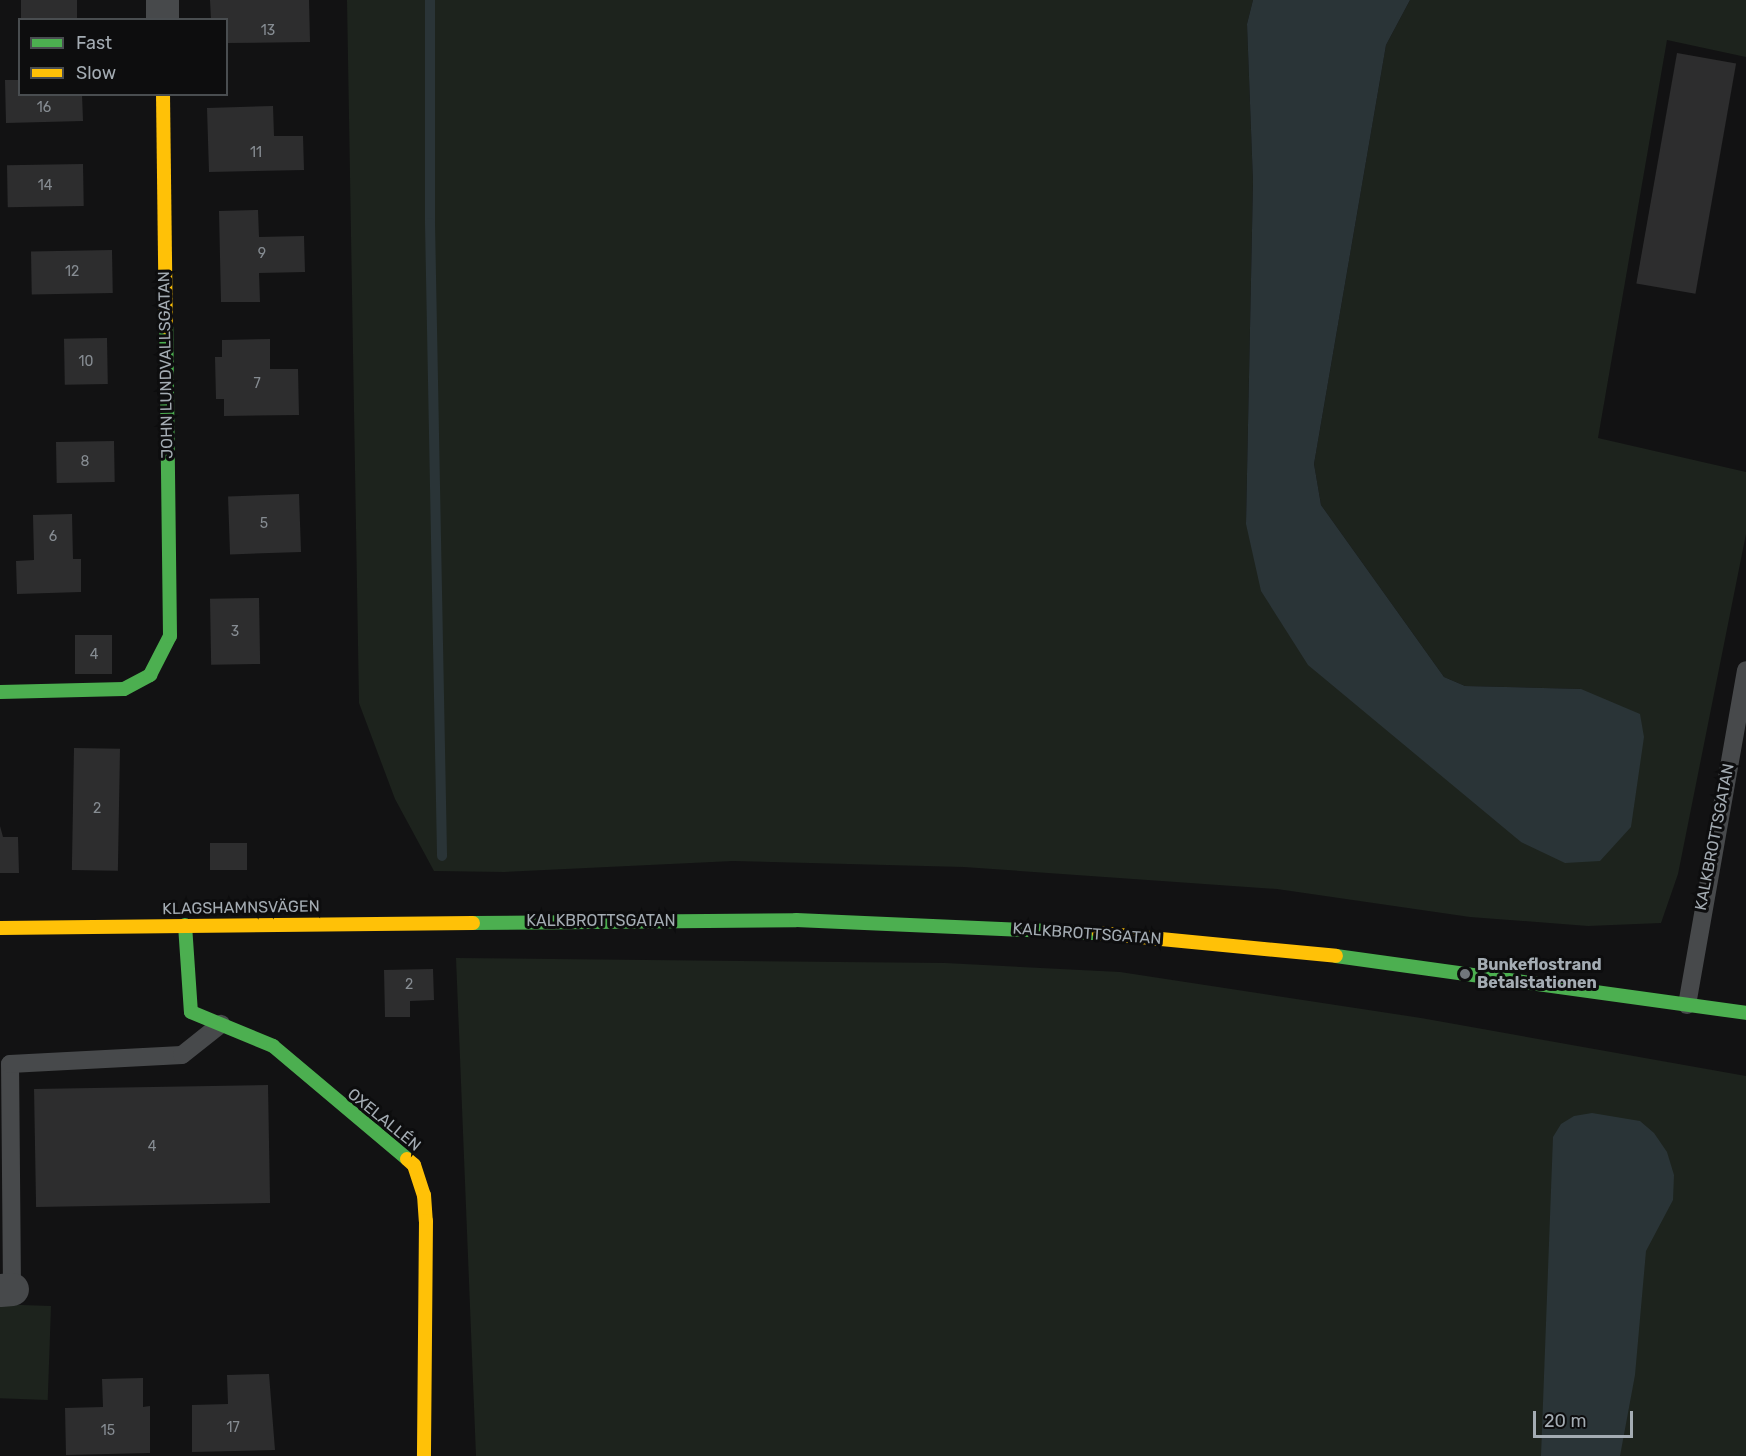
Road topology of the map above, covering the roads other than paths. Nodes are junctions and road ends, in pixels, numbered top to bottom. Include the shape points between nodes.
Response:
1 (162, 0) edge
2 (162, 18) edge
3 (163, 96) edge
4 (1746, 670) edge
5 (0, 693) edge
6 (483, 922) joint
7 (185, 925) junction
8 (0, 928) edge
9 (1687, 1005) junction
10 (1746, 1013) edge
11 (220, 1024) junction
12 (6, 1289) edge
13 (424, 1456) edge

1 - 2 street
3 - 5 street, JOHN LUNDVALLSGATAN via 170,636 150,675 124,690
4 - 9 lane, KALKBROTTSGATAN
6 - 7 street, KLAGSHAMNSVÄGEN
6 - 9 street, KALKBROTTSGATAN via 796,920 1076,931 1351,957
7 - 8 street, KLAGSHAMNSVÄGEN
7 - 11 street, OXELALLÉN via 191,1012
9 - 10 street, KALKBROTTSGATAN
11 - 12 lane via 182,1055 10,1064
11 - 13 street, OXELALLÉN via 273,1046 414,1165 424,1195 426,1221

